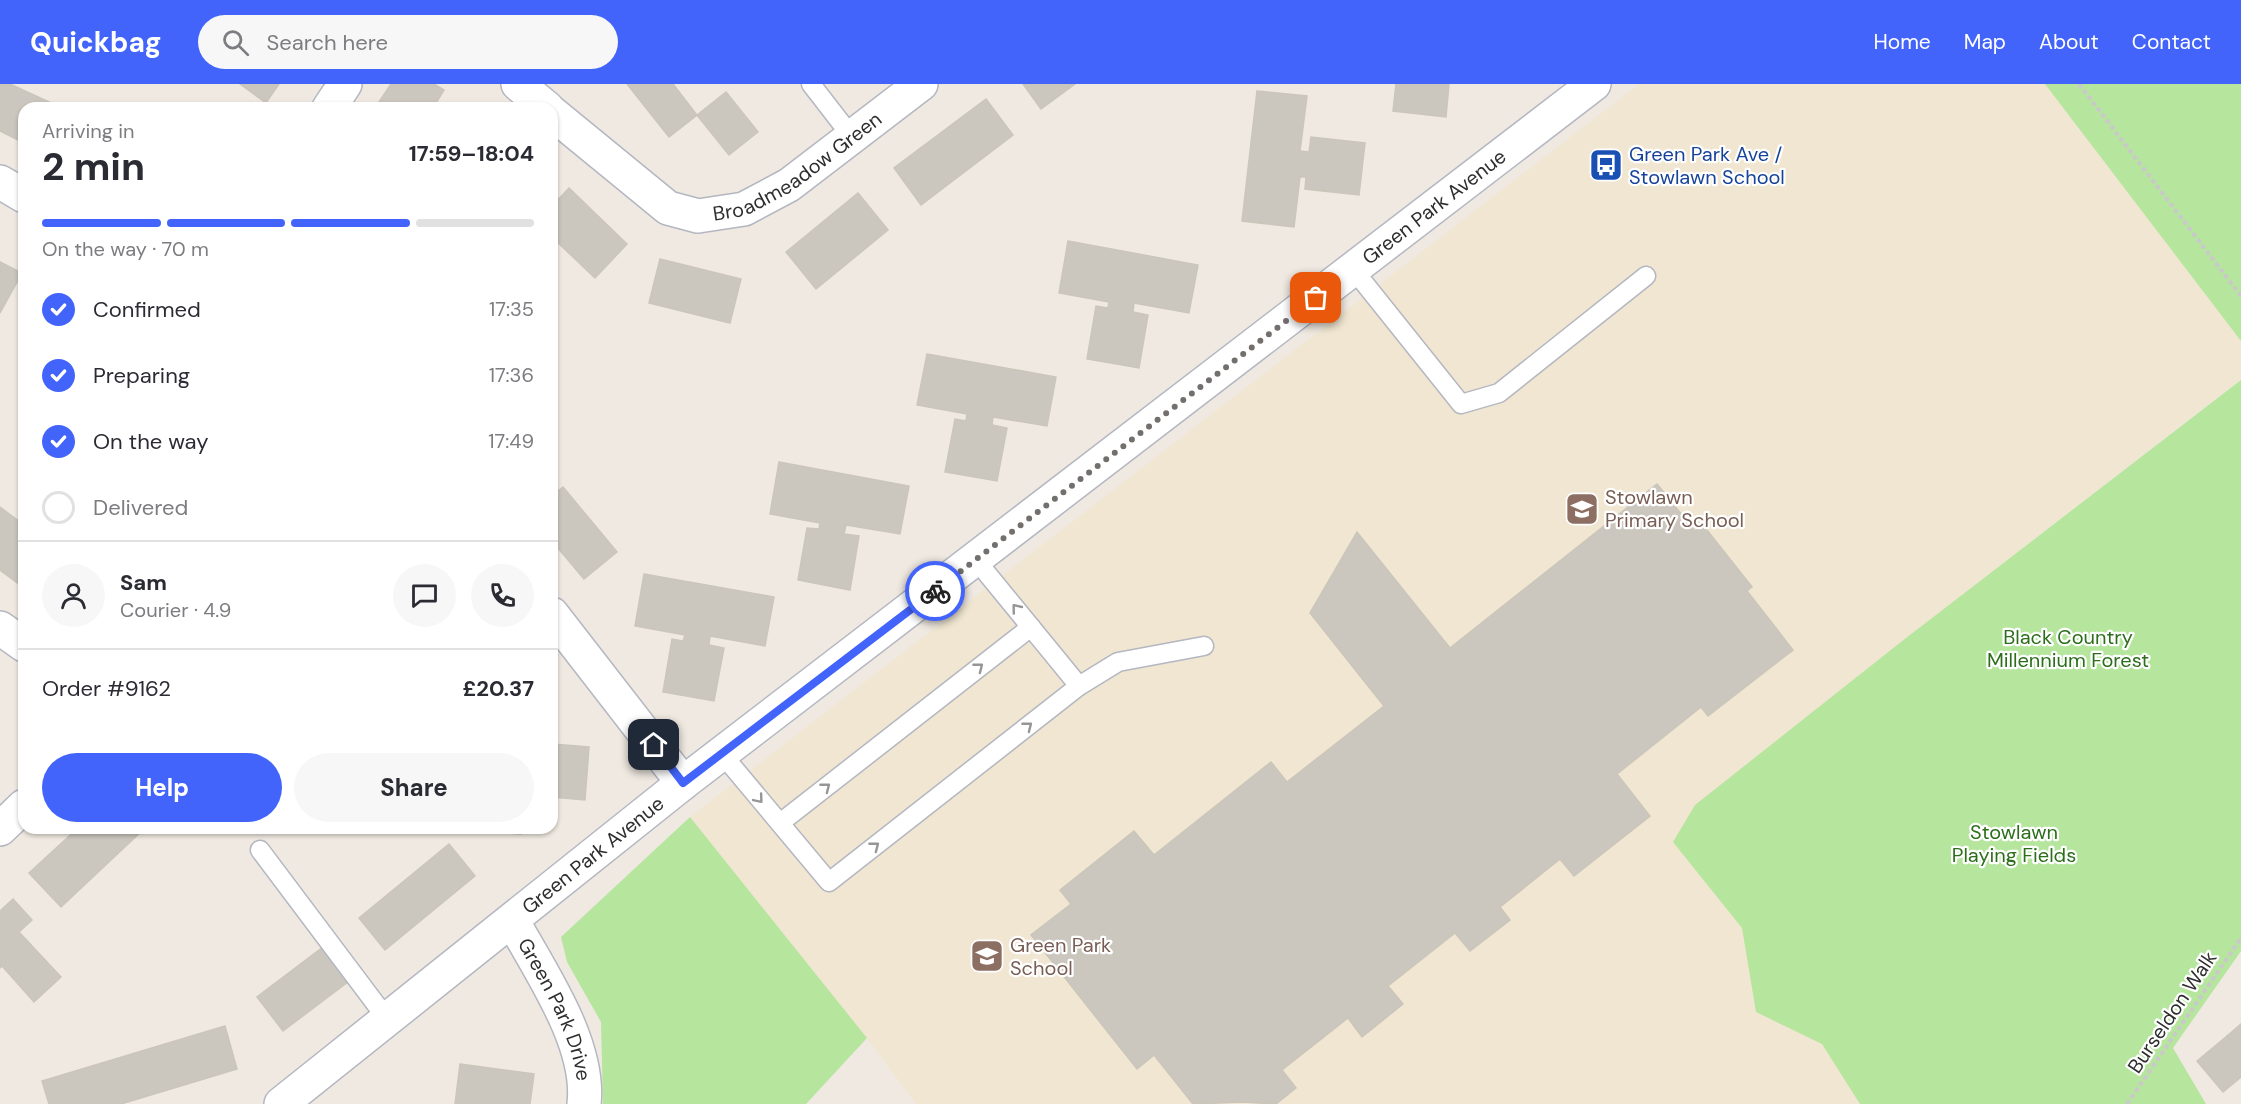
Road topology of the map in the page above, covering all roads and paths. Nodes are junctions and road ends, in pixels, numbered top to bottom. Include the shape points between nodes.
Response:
1 (345, 84) edge
2 (518, 84) edge
3 (811, 84) edge
4 (921, 84) edge
5 (1594, 84) edge
6 (2079, 84) edge
7 (333, 102) edge
8 (540, 102) edge
9 (558, 117) edge
10 (852, 137) junction
11 (0, 182) edge
12 (18, 192) edge
13 (1353, 269) junction
14 (1646, 276) dead end
15 (2241, 297) edge
16 (976, 560) junction
17 (558, 622) edge
18 (1031, 627) junction
19 (0, 628) edge
20 (18, 641) edge
21 (1204, 646) dead end
22 (1079, 686) junction
23 (722, 754) junction
24 (683, 783) junction
25 (18, 812) edge
26 (780, 823) junction
27 (0, 829) edge
28 (260, 850) dead end
29 (512, 920) junction
30 (2241, 938) edge
31 (387, 1019) junction
32 (281, 1104) edge
33 (584, 1104) edge
34 (2127, 1104) edge

1 - 7 street
2 - 8 street
3 - 10 lane
4 - 10 street, Broadmeadow Green
5 - 13 street, Green Park Avenue
6 - 15 path
9 - 10 street, Broadmeadow Green via 668,208 698,216 744,209 789,185
11 - 12 street
13 - 14 lane via 1461,404 1499,393
13 - 16 street, Green Park Avenue
18 -> 16 lane
16 - 23 street, Green Park Avenue
17 - 24 street
18 - 22 lane
26 -> 18 lane
19 - 20 street
21 - 22 lane via 1118,662
26 -> 22 lane via 829,882
23 - 24 street, Green Park Avenue
23 -> 26 lane
24 - 29 street, Green Park Avenue
25 - 27 street
28 - 31 lane
29 - 31 street, Green Park Avenue
29 - 33 street, Green Park Drive via 574,1034 583,1067
30 - 34 path, Burseldon Walk
31 - 32 street, Green Park Avenue

